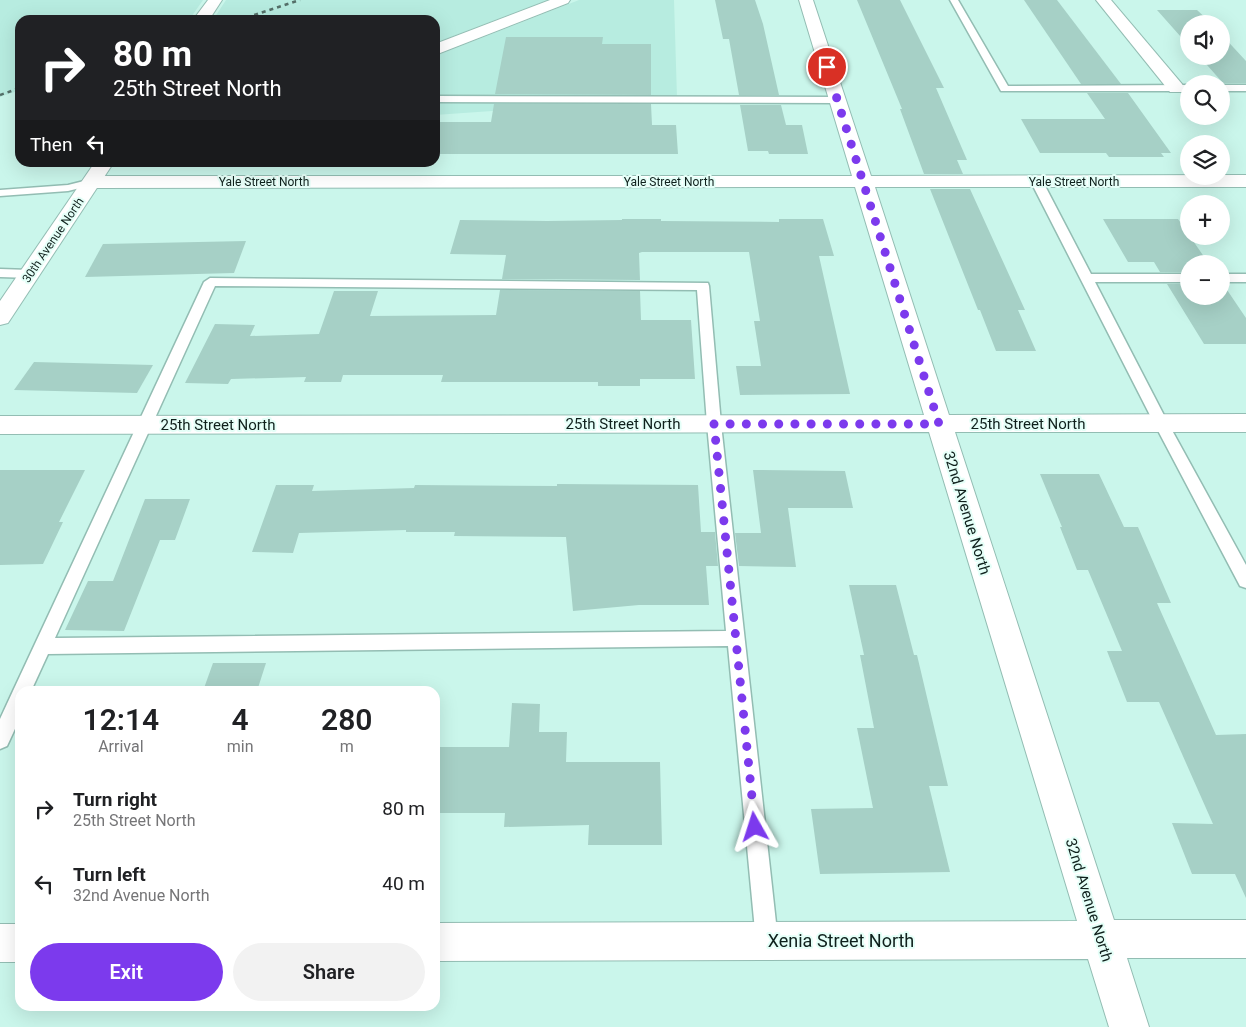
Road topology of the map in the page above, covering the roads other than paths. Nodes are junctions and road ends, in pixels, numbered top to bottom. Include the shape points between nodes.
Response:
1 (215, 0) edge
2 (563, 0) edge
3 (806, 0) edge
4 (954, 0) edge
5 (1102, 0) edge
6 (204, 15) edge
7 (440, 48) edge
8 (1180, 86) edge
9 (1180, 88) edge
10 (1230, 88) edge
11 (1246, 88) edge
12 (440, 99) edge
13 (837, 100) junction
14 (102, 167) edge
15 (130, 167) edge
16 (1246, 181) edge
17 (92, 182) junction
18 (863, 182) junction
19 (1037, 182) junction
20 (0, 193) edge
21 (0, 273) edge
22 (30, 274) junction
23 (1086, 278) junction
24 (1180, 278) edge
25 (1230, 278) edge
26 (1246, 278) edge
27 (3, 310) edge
28 (1161, 423) junction
29 (1246, 423) edge
30 (714, 424) junction
31 (939, 424) junction
32 (0, 425) edge
33 (144, 425) junction
34 (1246, 581) edge
35 (735, 638) junction
36 (43, 646) junction
37 (24, 686) edge
38 (15, 708) edge
39 (0, 740) edge
40 (1101, 939) junction
41 (1246, 939) edge
42 (767, 941) junction
43 (440, 942) edge
44 (0, 943) edge
45 (15, 943) edge
46 (1129, 1027) edge

1 - 6 street
2 - 7 street
3 - 13 street, 32nd Avenue North
4 - 9 lane via 1005,89
5 - 8 street
10 - 11 lane
12 - 13 lane
13 - 18 street, 32nd Avenue North
14 - 17 street, 30th Avenue North
15 - 17 street
16 - 19 street, Yale Street North
17 - 18 street, Yale Street North
17 - 20 lane via 68,188
17 - 22 street, 30th Avenue North
18 - 19 street, Yale Street North
18 - 31 street, 32nd Avenue North
19 - 23 lane
21 - 22 lane
22 - 27 street, 30th Avenue North
23 - 24 lane
23 - 28 lane
25 - 26 lane
28 - 29 street, 25th Street North
28 - 31 street, 25th Street North
28 - 34 lane
30 - 31 street, 25th Street North
30 - 33 street, 25th Street North
30 - 33 lane via 703,286 210,282
30 - 35 lane
31 - 40 street, 32nd Avenue North
32 - 33 street, 25th Street North
33 - 36 lane
35 - 36 lane
35 - 42 lane
36 - 37 lane
38 - 39 lane
40 - 41 street, Xenia Street North
40 - 42 street, Xenia Street North
40 - 46 street, 32nd Avenue North
42 - 43 street, Xenia Street North
44 - 45 street

